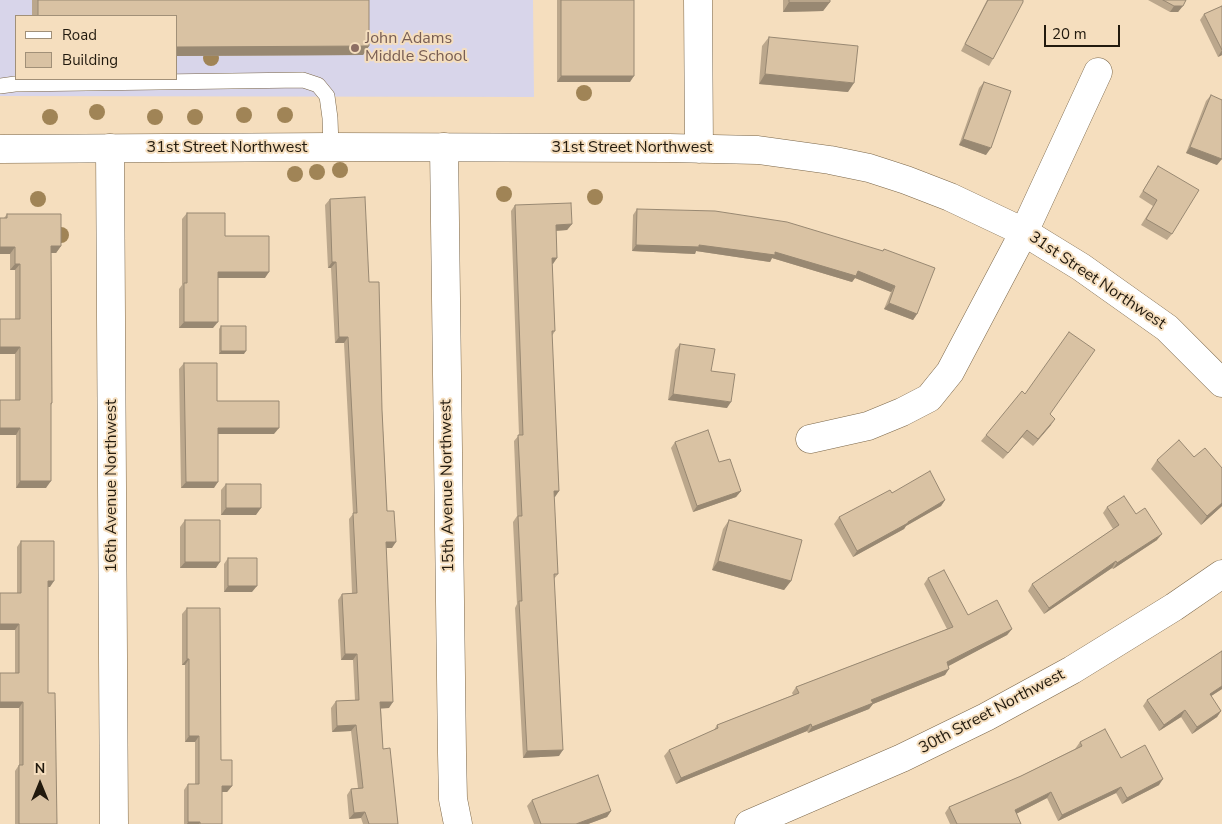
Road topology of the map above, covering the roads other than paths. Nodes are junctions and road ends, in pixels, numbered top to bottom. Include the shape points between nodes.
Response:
1 (698, 0) edge
2 (1098, 72) dead end
3 (0, 86) edge
4 (330, 147) junction
5 (444, 147) junction
6 (110, 148) junction
7 (0, 149) edge
8 (699, 149) junction
9 (1024, 232) junction
10 (1214, 374) edge
11 (810, 439) dead end
12 (1222, 574) edge
13 (114, 824) edge
14 (458, 824) edge
15 (748, 824) edge

1 - 8 street
2 - 9 street
3 - 4 lane via 303,80 318,85 326,96
4 - 5 street, 31st Street Northwest
4 - 6 street, 31st Street Northwest
5 - 8 street, 31st Street Northwest
5 - 14 street, 15th Avenue Northwest via 452,753 453,799
6 - 7 street, 31st Street Northwest
6 - 13 street, 16th Avenue Northwest
8 - 9 street, 31st Street Northwest via 787,153 869,168 950,197
9 - 10 street, 31st Street Northwest via 1128,298 1168,328
9 - 11 street via 950,372 929,398 868,426
12 - 15 street, 30th Street Northwest via 1072,670 986,717 902,758

